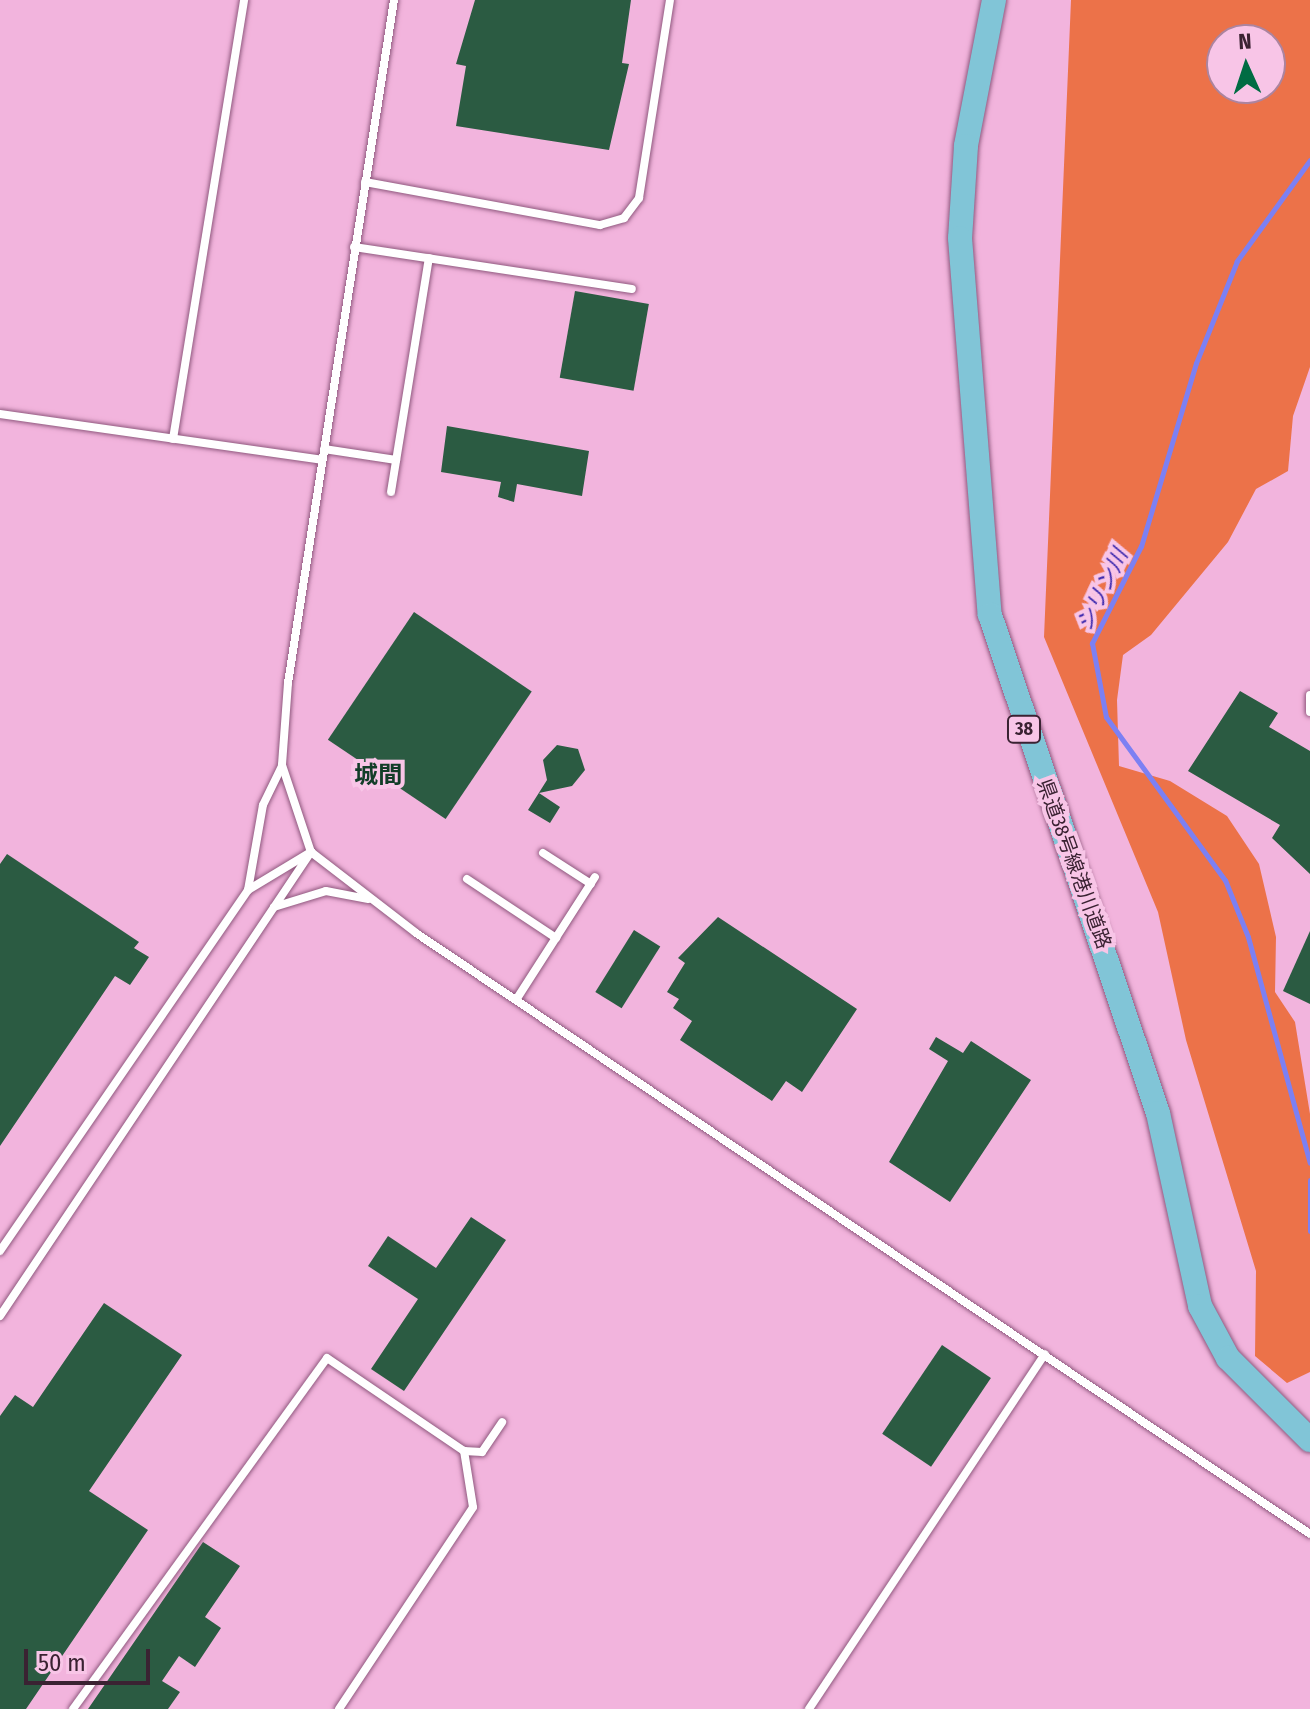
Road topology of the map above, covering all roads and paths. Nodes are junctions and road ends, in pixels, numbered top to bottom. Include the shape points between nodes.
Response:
1 (244, 0) edge
2 (394, 0) edge
3 (670, 0) edge
4 (994, 0) edge
5 (365, 182) junction
6 (354, 247) junction
7 (429, 258) junction
8 (632, 289) dead end
9 (0, 414) edge
10 (173, 439) junction
11 (324, 449) junction
12 (322, 460) junction
13 (396, 460) junction
14 (391, 492) dead end
15 (1310, 695) edge
16 (1310, 712) edge
17 (282, 765) junction
18 (311, 852) junction
19 (543, 853) dead end
20 (467, 879) dead end
21 (248, 890) junction
22 (373, 900) junction
23 (273, 908) junction
24 (556, 938) junction
25 (516, 1000) junction
26 (0, 1251) edge
27 (0, 1316) edge
28 (1045, 1354) junction
29 (1281, 1411) junction
30 (502, 1422) dead end
31 (1310, 1424) edge
32 (1310, 1440) edge
33 (464, 1451) junction
34 (1310, 1534) edge
35 (73, 1709) edge
36 (339, 1709) edge
37 (809, 1709) edge

1 - 10 lane
2 - 5 lane
3 - 5 lane via 639,198 624,218 600,225
4 - 29 main road, 県道38号線港川道路 / 38 via 966,146 960,238 990,615 1158,1113 1200,1306 1228,1358
5 - 6 lane
6 - 7 lane
6 - 11 lane
7 - 8 lane
7 - 13 lane
9 - 10 lane
10 - 12 lane
11 - 12 lane
11 - 13 lane
12 - 17 lane
13 - 14 lane
15 - 16 lane
17 - 18 lane
17 - 21 lane via 263,805
18 - 21 lane
18 - 22 lane
18 - 23 lane
19 - 24 lane via 593,880
20 - 24 lane
21 - 26 lane
22 - 23 lane via 326,891
22 - 25 lane
23 - 27 lane
24 - 25 lane
25 - 28 lane
28 - 34 lane
28 - 37 lane
29 - 31 main road, 県道38号線港川道路 / 38
29 - 32 main road, 県道38号線港川道路 / 38
30 - 33 lane via 482,1452
33 - 35 lane via 327,1358
33 - 36 lane via 473,1507

